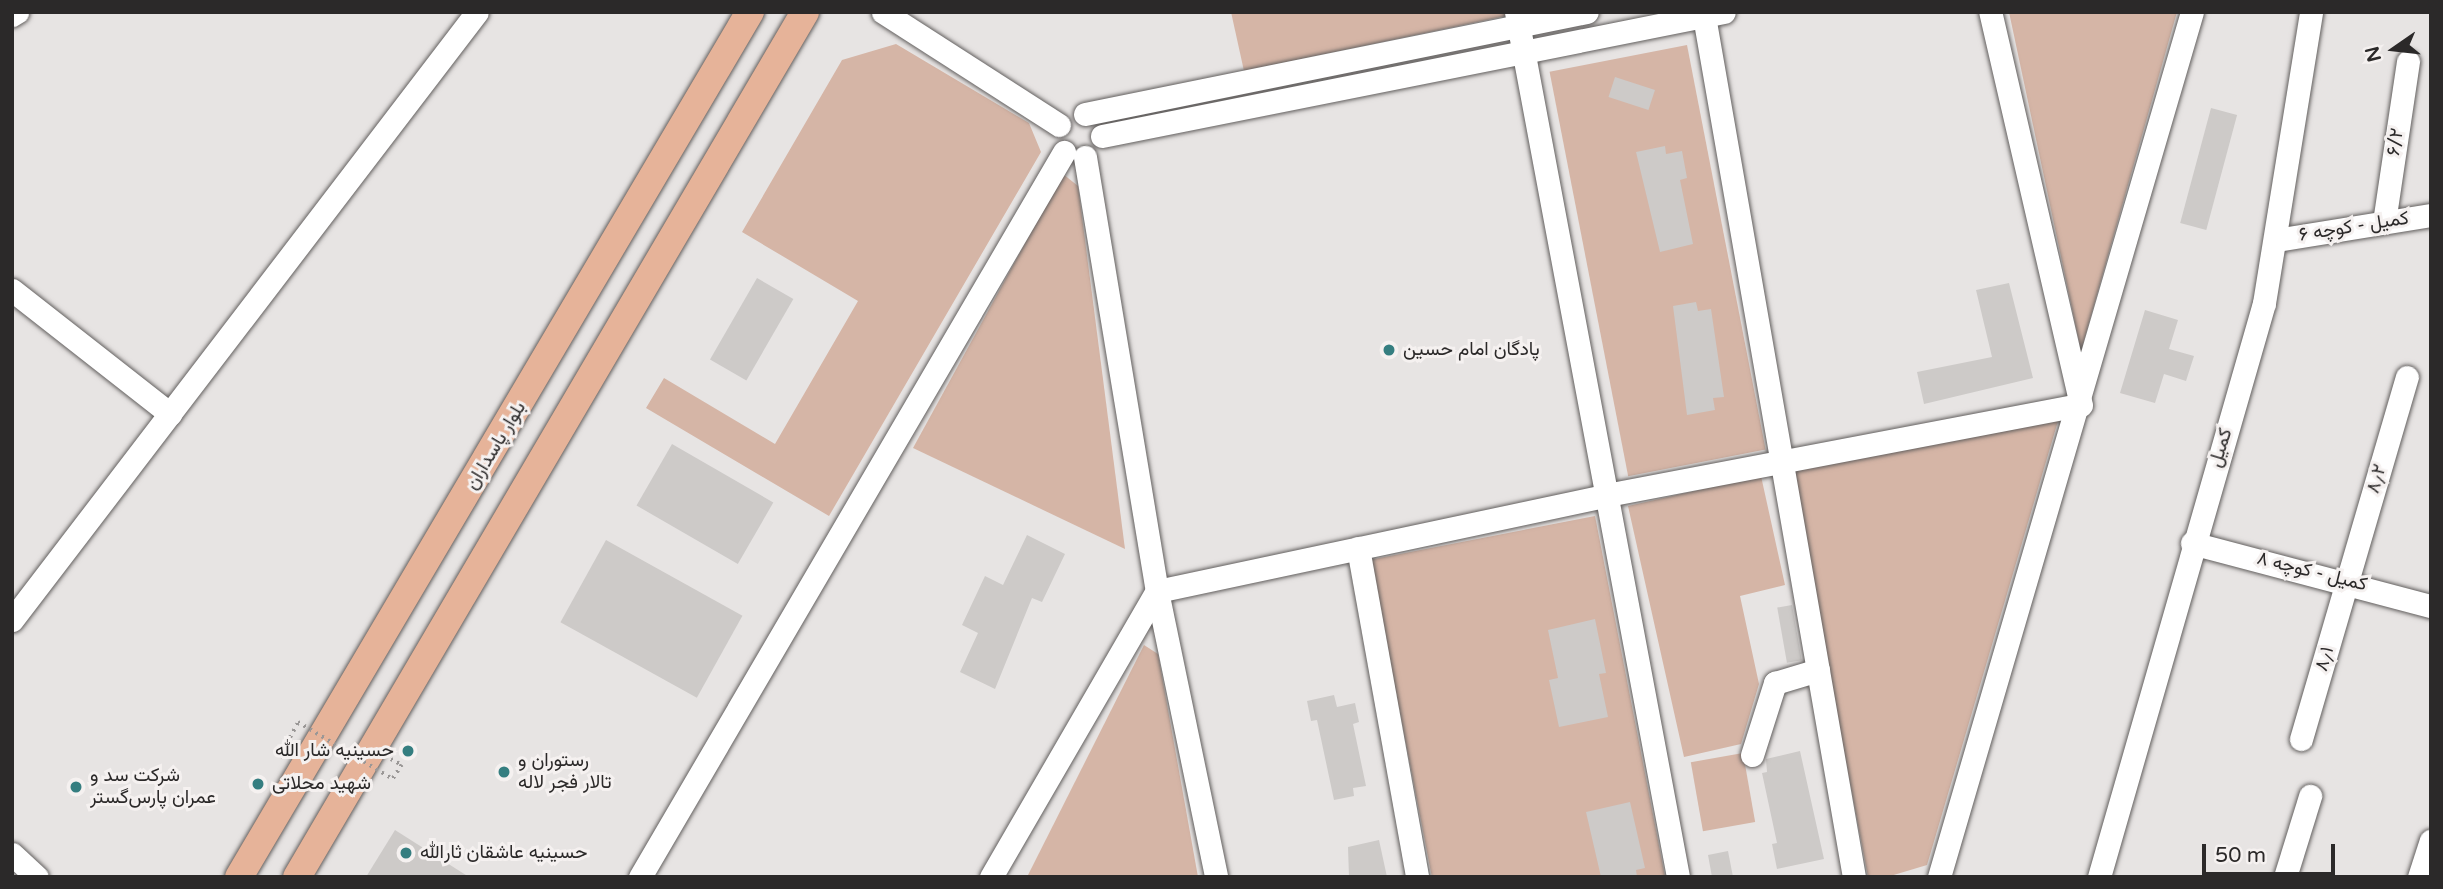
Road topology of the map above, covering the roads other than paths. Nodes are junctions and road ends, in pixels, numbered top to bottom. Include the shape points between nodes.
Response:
1 (477, 12) edge
2 (750, 12) edge
3 (805, 12) edge
4 (883, 12) edge
5 (1587, 12) edge
6 (1990, 12) edge
7 (2192, 12) edge
8 (2311, 12) edge
9 (1714, 14) edge
10 (1517, 19) edge
11 (1523, 52) junction
12 (2408, 62) dead end
13 (1085, 114) junction
14 (1059, 125) junction
15 (1101, 136) junction
16 (1074, 155) junction
17 (2431, 215) edge
18 (2384, 222) junction
19 (2276, 240) junction
20 (12, 290) edge
21 (2407, 377) dead end
22 (2081, 405) junction
23 (170, 414) junction
24 (512, 420) junction
25 (550, 442) junction
26 (1781, 462) junction
27 (1607, 495) junction
28 (2192, 543) junction
29 (1358, 548) junction
30 (2348, 580) junction
31 (1157, 591) junction
32 (20, 595) edge
33 (2431, 606) edge
34 (12, 620) edge
35 (1818, 670) junction
36 (2301, 738) dead end
37 (1752, 755) dead end
38 (2310, 796) dead end
39 (2431, 841) edge
40 (12, 854) edge
41 (37, 877) edge
42 (239, 877) edge
43 (297, 877) edge
44 (639, 877) edge
45 (991, 877) edge
46 (1216, 877) edge
47 (1417, 877) edge
48 (1678, 877) edge
49 (1854, 877) edge
50 (1939, 877) edge
51 (2099, 877) edge
52 (2285, 877) edge
53 (2419, 877) edge

1 - 23 street
2 - 24 main road, بلوار پاسداران
3 - 25 main road
4 - 14 street
5 - 10 street
6 - 22 street
7 - 22 street
8 - 19 street, کمیل
9 - 11 street
9 - 26 street
10 - 11 street
10 - 13 street
11 - 15 street
11 - 27 street
12 - 18 street, ۶/۲
13 - 14 street via 1070,115
13 - 15 street via 1097,122
14 - 16 street via 1057,139
15 - 16 street via 1097,149
16 - 31 street
16 - 44 street
17 - 18 street, کمیل - کوچه ۶
18 - 19 street, کمیل - کوچه ۶
19 - 28 street, کمیل via 2264,303
20 - 23 street
21 - 30 street, ۸٫۲
22 - 26 street
22 - 50 street
23 - 32 street
24 - 25 main road
24 - 42 main road, بلوار پاسداران
25 - 43 main road
26 - 27 street
26 - 35 street
27 - 29 street
27 - 48 street
28 - 30 street, کمیل - کوچه ۸
28 - 51 street, کمیل
29 - 31 street
29 - 47 street
30 - 33 street, کمیل - کوچه ۸
30 - 36 street, ۸٫۱
31 - 45 street
31 - 46 street
32 - 34 street
35 - 37 street via 1774,683
35 - 49 street
38 - 52 street
39 - 53 street
40 - 41 street

